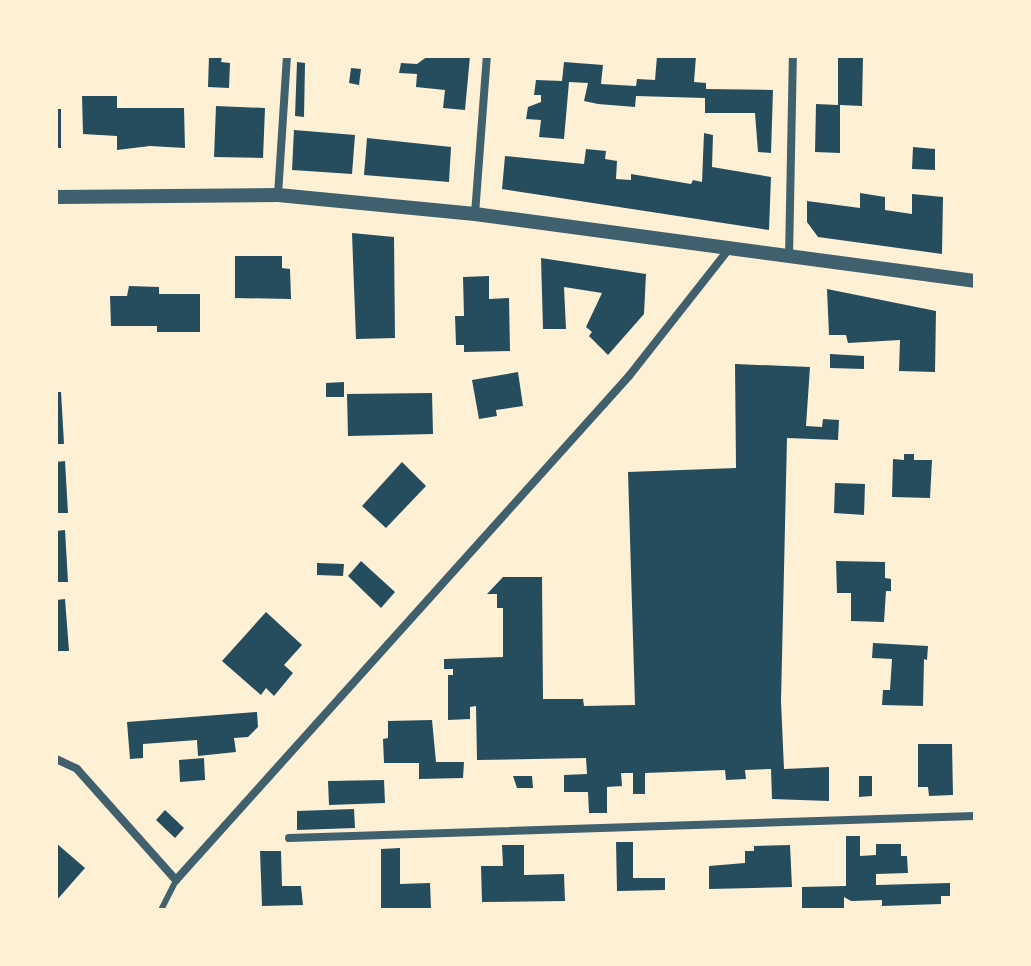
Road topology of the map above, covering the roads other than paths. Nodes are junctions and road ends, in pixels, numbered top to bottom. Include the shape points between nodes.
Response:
1 (287, 56) edge
2 (487, 56) edge
3 (793, 56) edge
4 (278, 195) junction
5 (56, 197) edge
6 (475, 214) junction
7 (728, 250) junction
8 (789, 258) junction
9 (975, 281) edge
10 (56, 759) edge
11 (975, 816) edge
12 (289, 838) dead end
13 (176, 880) junction
14 (161, 910) edge

1 - 4 street
2 - 6 street
3 - 8 street
4 - 5 street
4 - 6 street
6 - 7 street
7 - 8 street
7 - 13 street via 629,376
8 - 9 street
10 - 13 street via 77,769
11 - 12 street
13 - 14 lane

